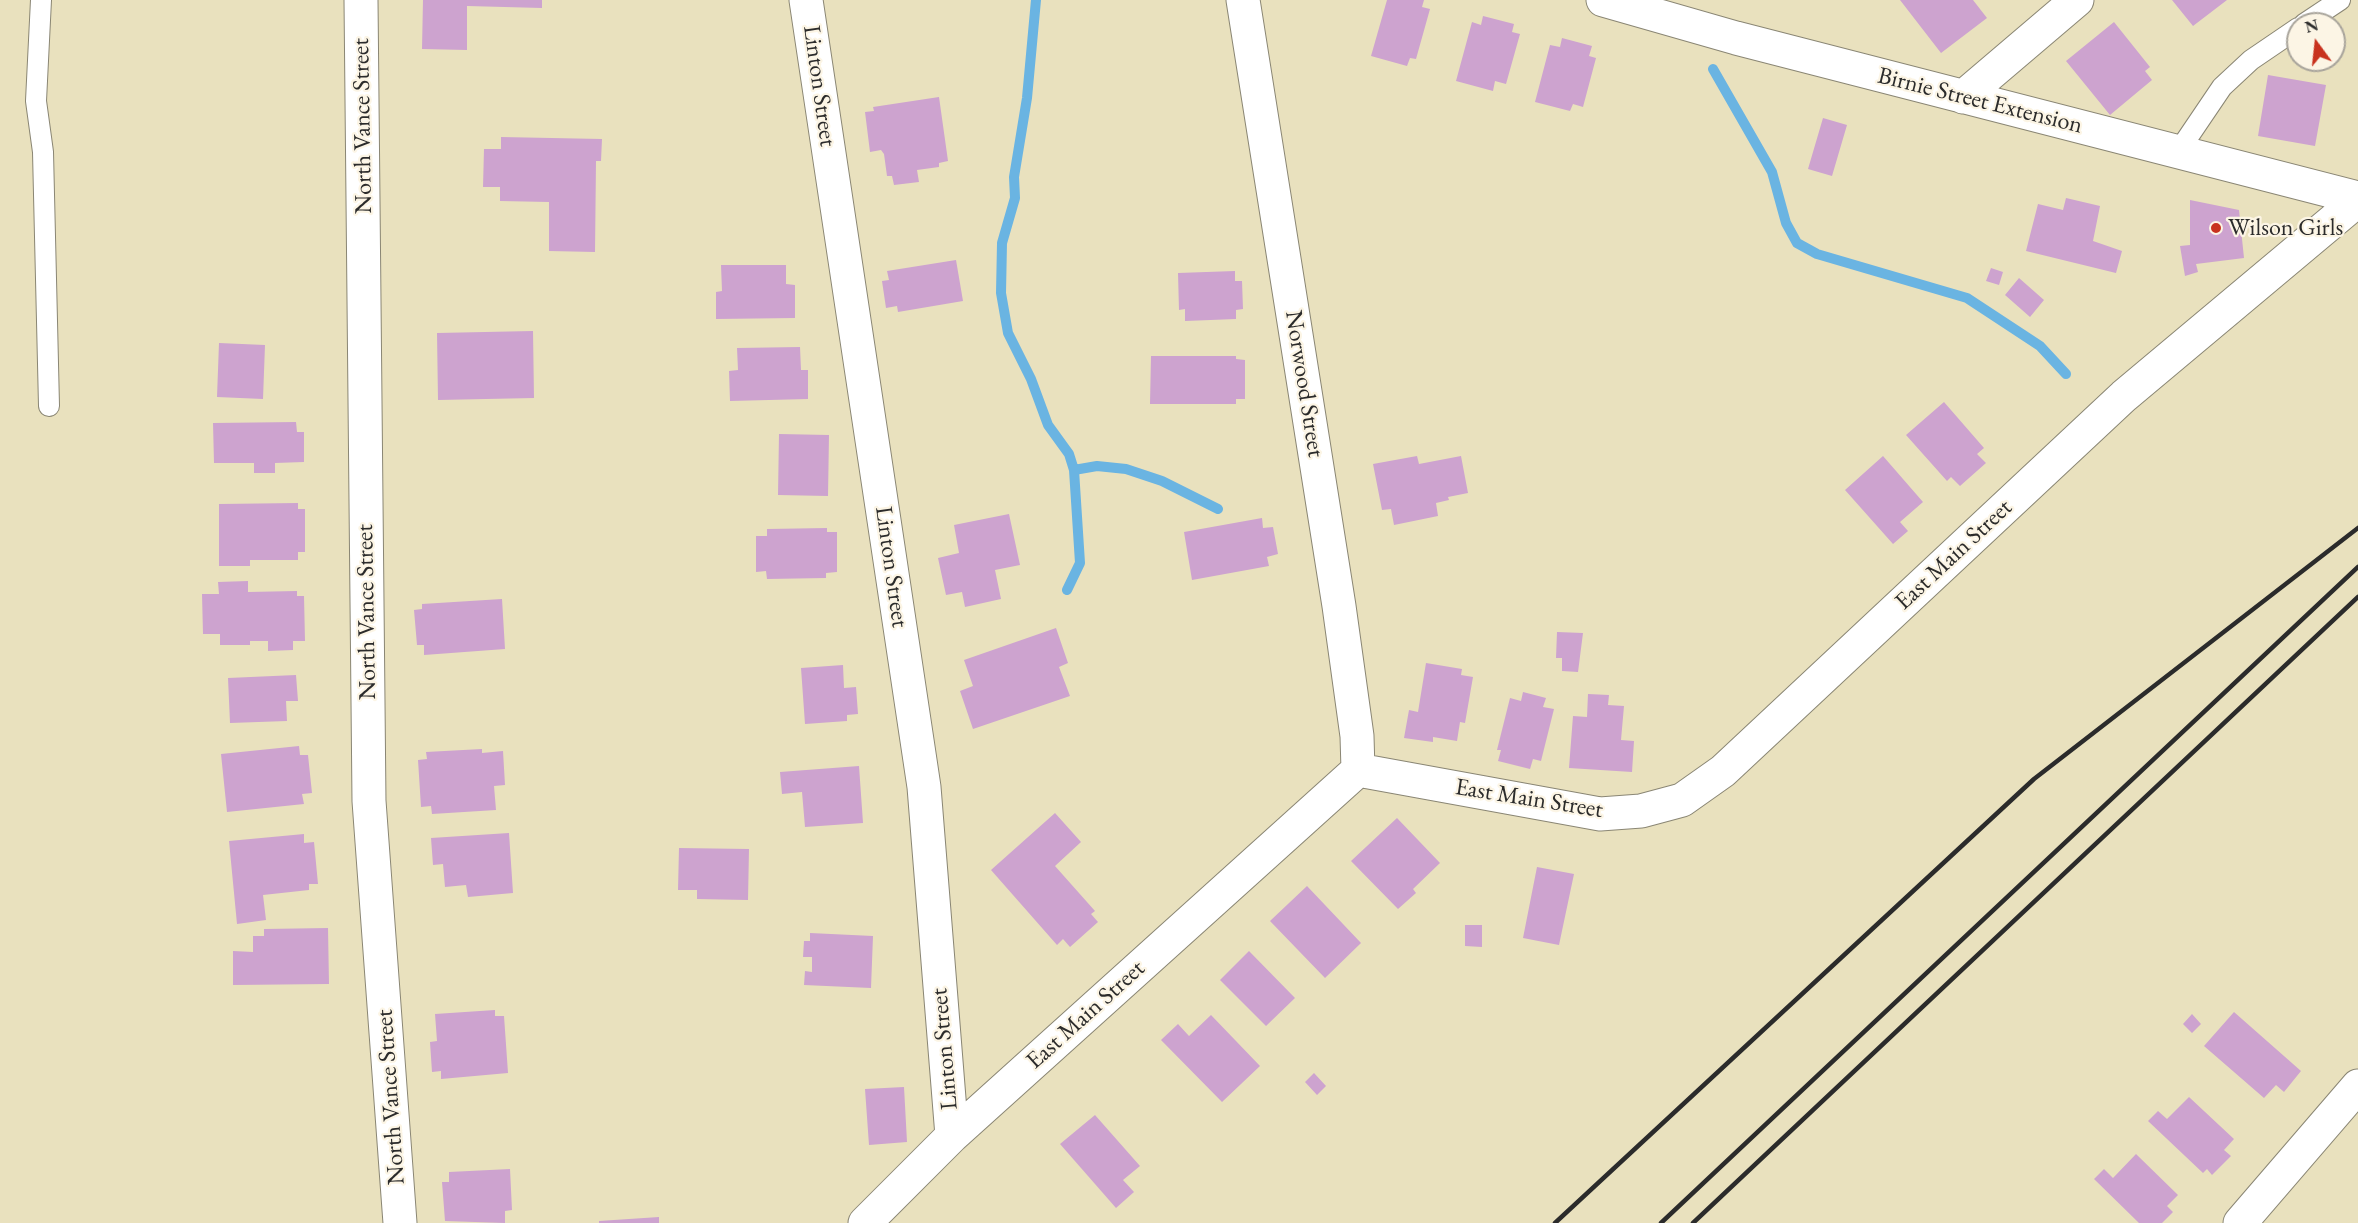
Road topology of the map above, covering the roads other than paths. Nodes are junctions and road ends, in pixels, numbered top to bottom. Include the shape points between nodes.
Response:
1 (41, 0) edge
2 (361, 0) edge
3 (806, 0) edge
4 (1244, 0) edge
5 (1602, 0) edge
6 (2077, 0) edge
7 (2340, 0) edge
8 (2322, 12) edge
9 (2286, 36) edge
10 (1964, 97) junction
11 (2178, 152) junction
12 (2358, 199) edge
13 (48, 406) dead end
14 (1358, 770) junction
15 (2358, 1086) edge
16 (952, 1136) junction
17 (400, 1223) edge
18 (865, 1223) edge
19 (2240, 1223) edge

1 - 13 lane via 36,101 43,152
2 - 17 street, North Vance Street via 369,801
3 - 16 street, Linton Street via 924,788
4 - 14 street, Norwood Street via 1339,606
5 - 10 street, Birnie Street Extension
6 - 10 street
7 - 8 lane
9 - 11 lane via 2251,60 2222,87
10 - 11 street, Birnie Street Extension
11 - 12 street, Birnie Street Extension
12 - 14 street, East Main Street via 2124,396 1723,771 1682,800 1641,811 1600,814
14 - 16 street, East Main Street
15 - 19 street
16 - 18 street, East Main Street

